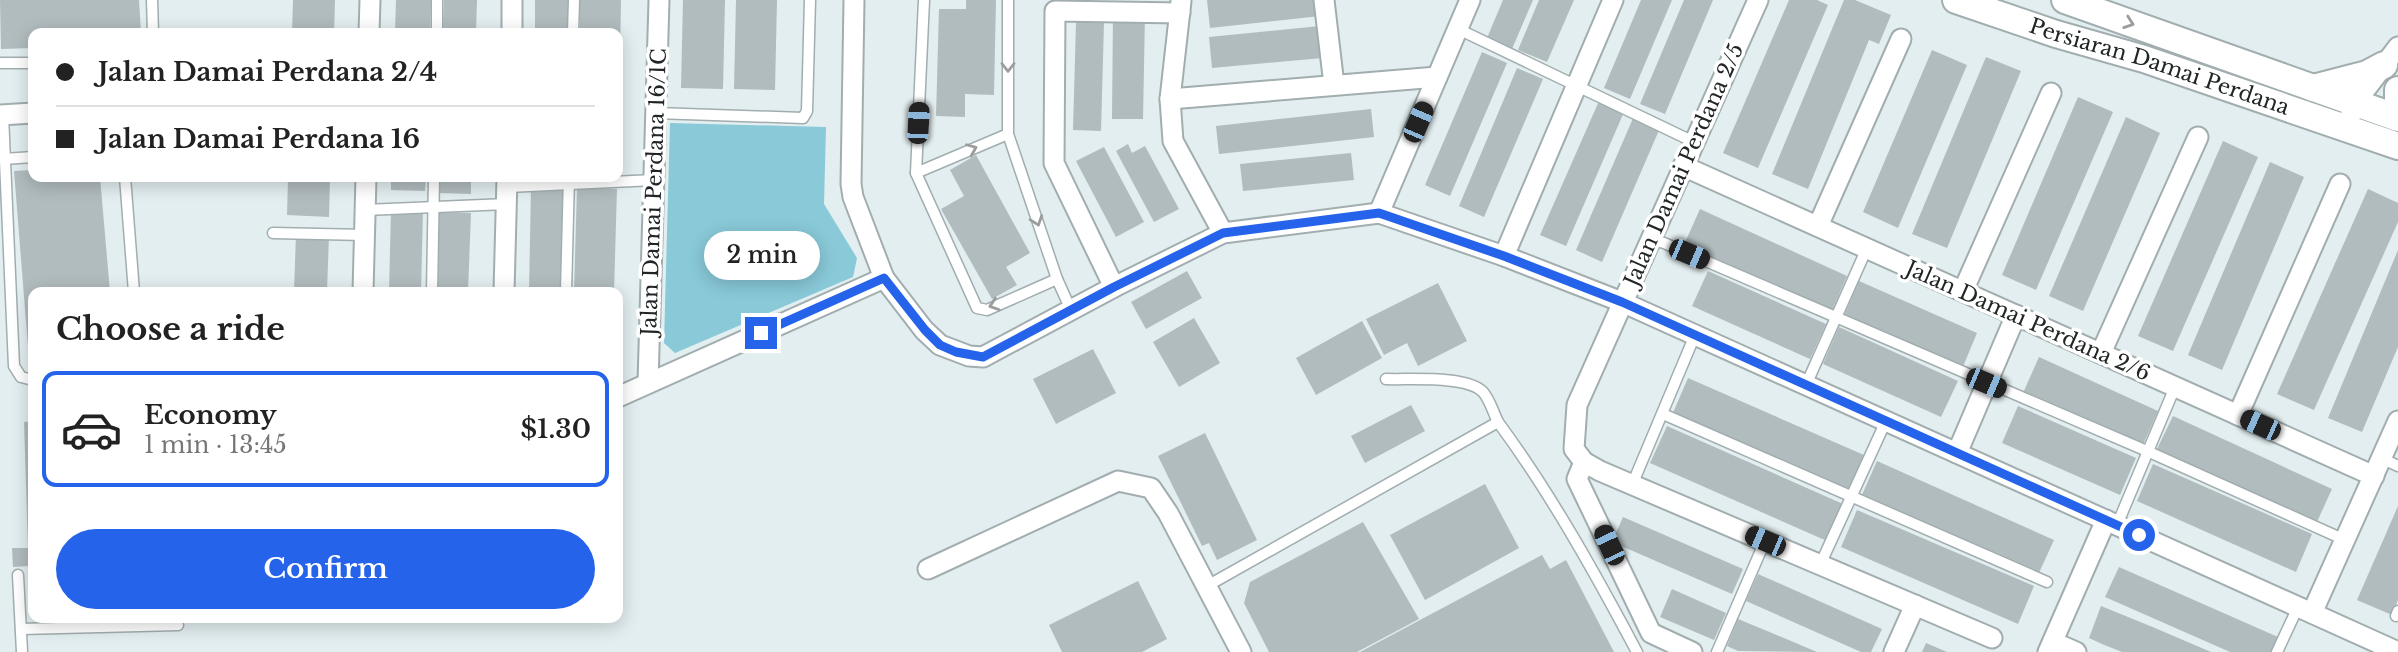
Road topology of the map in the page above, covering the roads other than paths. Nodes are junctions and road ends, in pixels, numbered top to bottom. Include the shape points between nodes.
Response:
1 (152, 0) edge
2 (370, 0) edge
3 (437, 0) edge
4 (512, 0) edge
5 (573, 0) edge
6 (659, 0) edge
7 (810, 0) edge
8 (854, 0) edge
9 (924, 0) edge
10 (1008, 0) edge
11 (1324, 0) edge
12 (1470, 0) edge
13 (1613, 0) edge
14 (1758, 0) edge
15 (1956, 0) edge
16 (2065, 0) edge
17 (1053, 6) edge
18 (1181, 6) edge
19 (153, 28) edge
20 (369, 28) edge
21 (437, 28) edge
22 (512, 28) edge
23 (573, 28) edge
24 (1458, 29) junction
25 (1901, 39) dead end
26 (0, 63) edge
27 (28, 63) edge
28 (2393, 64) edge
29 (1437, 77) junction
30 (1334, 85) junction
31 (1576, 86) junction
32 (2313, 88) junction
33 (2398, 90) edge
34 (2051, 93) dead end
35 (1170, 99) junction
36 (2382, 110) edge
37 (28, 113) edge
38 (656, 113) junction
39 (1, 115) edge
40 (2320, 120) junction
41 (2356, 132) junction
42 (1008, 134) junction
43 (2198, 137) dead end
44 (1694, 142) junction
45 (2398, 146) edge
46 (28, 157) edge
47 (4, 159) junction
48 (2398, 162) edge
49 (1683, 166) junction
50 (916, 173) junction
51 (623, 180) edge
52 (654, 180) junction
53 (125, 182) edge
54 (366, 182) edge
55 (434, 182) edge
56 (555, 182) edge
57 (569, 182) edge
58 (2340, 184) dead end
59 (507, 189) edge
60 (434, 208) junction
61 (365, 210) junction
62 (1379, 213) junction
63 (1818, 226) junction
64 (273, 233) dead end
65 (1223, 233) junction
66 (365, 235) junction
67 (1650, 239) junction
68 (1867, 248) junction
69 (1504, 256) junction
70 (884, 278) junction
71 (1057, 279) junction
72 (134, 287) edge
73 (363, 287) edge
74 (432, 287) edge
75 (504, 287) edge
76 (566, 287) edge
77 (1114, 287) junction
78 (1963, 292) junction
79 (1622, 302) junction
80 (1071, 310) junction
81 (2016, 315) junction
82 (1838, 318) junction
83 (1695, 335) junction
84 (2101, 353) junction
85 (28, 379) edge
86 (1386, 379) dead end
87 (648, 383) junction
88 (1986, 383) junction
89 (1806, 385) junction
90 (2175, 387) junction
91 (623, 395) edge
92 (1663, 414) junction
93 (2238, 415) junction
94 (1886, 421) junction
95 (2398, 421) edge
96 (1498, 422) junction
97 (2147, 451) junction
98 (1957, 453) junction
99 (1579, 456) junction
100 (2384, 467) edge
101 (1632, 485) junction
102 (1851, 496) junction
103 (2111, 523) junction
104 (2345, 540) junction
105 (1765, 541) junction
106 (1820, 565) junction
107 (928, 569) dead end
108 (18, 575) dead end
109 (2046, 582) dead end
110 (1207, 586) junction
111 (1915, 605) junction
112 (2305, 610) junction
113 (178, 625) dead end
114 (21, 629) junction
115 (1992, 638) dead end
116 (2051, 647) edge
117 (22, 652) edge
118 (1241, 652) edge
119 (1637, 652) edge
120 (1692, 652) edge
121 (1717, 652) edge
122 (1894, 652) edge
123 (2076, 652) edge
124 (2277, 652) edge
125 (2398, 652) edge

1 - 19 lane
2 - 20 street
3 - 21 lane
4 - 22 street
5 - 23 lane
6 - 38 street, Jalan Damai Perdana 16/1C
7 - 38 lane via 807,111 803,118
8 - 70 street via 851,184 856,209
9 - 50 lane
10 -> 42 lane
11 - 30 street
12 - 24 street
13 - 31 street
14 - 44 street, Jalan Damai Perdana 2/5
15 - 40 main road, Persiaran Damai Perdana
16 -> 32 main road, Persiaran Damai Perdana
17 - 18 street
17 - 77 street via 1054,163
18 - 35 street
24 - 29 street
24 - 31 lane
25 - 63 street
26 - 27 lane
28 - 32 main road
28 - 36 street
29 - 30 street
29 - 62 street
30 - 35 street
31 - 44 lane
31 - 69 street
32 - 36 main road, Persiaran Damai Perdana
33 - 36 main road
34 - 78 street
35 - 65 street via 1173,141
36 - 41 street
37 - 39 street
38 - 52 street, Jalan Damai Perdana 16/1C
39 - 47 lane
40 - 41 main road, Persiaran Damai Perdana
40 - 48 main road, Persiaran Damai Perdana via 2358,148
41 - 45 main road, Persiaran Damai Perdana
50 -> 42 lane
42 -> 71 lane
43 - 84 street
44 - 49 street, Jalan Damai Perdana 2/5
46 - 47 lane
47 - 85 lane via 14,366
49 - 63 street, Jalan Damai Perdana 2/6
49 - 67 street, Jalan Damai Perdana 2/5
71 -> 50 lane via 987,310 977,307
51 - 52 lane
52 - 87 street, Jalan Damai Perdana 16/1C
53 - 72 lane
54 - 61 street
55 - 60 lane
56 - 59 lane
57 - 76 lane
58 - 93 street
59 - 60 lane
59 - 75 street
60 - 61 lane
60 - 74 lane
61 - 66 street
62 - 65 street
62 - 69 street
63 - 68 street, Jalan Damai Perdana 2/6
64 - 66 lane
65 - 77 street
66 - 73 street
67 - 79 street, Jalan Damai Perdana 2/5
67 - 82 lane
68 - 78 street, Jalan Damai Perdana 2/6
68 - 82 lane
69 - 79 street
70 - 80 street via 940,345 983,357
70 - 87 street
71 - 80 lane
77 - 80 street
78 - 81 street, Jalan Damai Perdana 2/6
79 - 83 street
79 - 99 street, Jalan Damai Perdana 2/5 via 1577,405
81 - 84 street, Jalan Damai Perdana 2/6
81 - 88 street
82 - 88 lane
82 - 89 lane
83 - 89 street
83 - 92 lane
84 - 90 street, Jalan Damai Perdana 2/6
86 - 96 lane via 1456,381 1475,387 1482,391
87 - 91 street
88 - 97 lane
88 - 98 street
89 - 94 street
90 - 93 street, Jalan Damai Perdana 2/6
90 - 97 lane
92 - 101 lane
92 - 102 lane
93 - 100 street, Jalan Damai Perdana 2/6
94 - 98 street
94 - 102 lane
95 - 100 street
96 - 110 lane
96 - 119 lane via 1597,575
97 - 103 lane
97 - 104 lane
98 - 103 street
99 - 101 street
99 - 120 street, Jalan Damai Perdana 2/5 via 1577,479 1651,634
100 - 104 street
101 - 105 street
102 - 106 lane
102 - 109 lane
103 - 112 street
103 - 116 street
104 - 112 street
105 - 106 street
105 - 121 lane
106 - 111 street
107 - 110 street via 1118,481 1151,488
108 - 114 lane
110 - 118 street
111 - 115 street
111 - 122 street
112 - 124 lane
112 - 125 street
113 - 114 lane
114 - 117 lane
116 - 123 street

